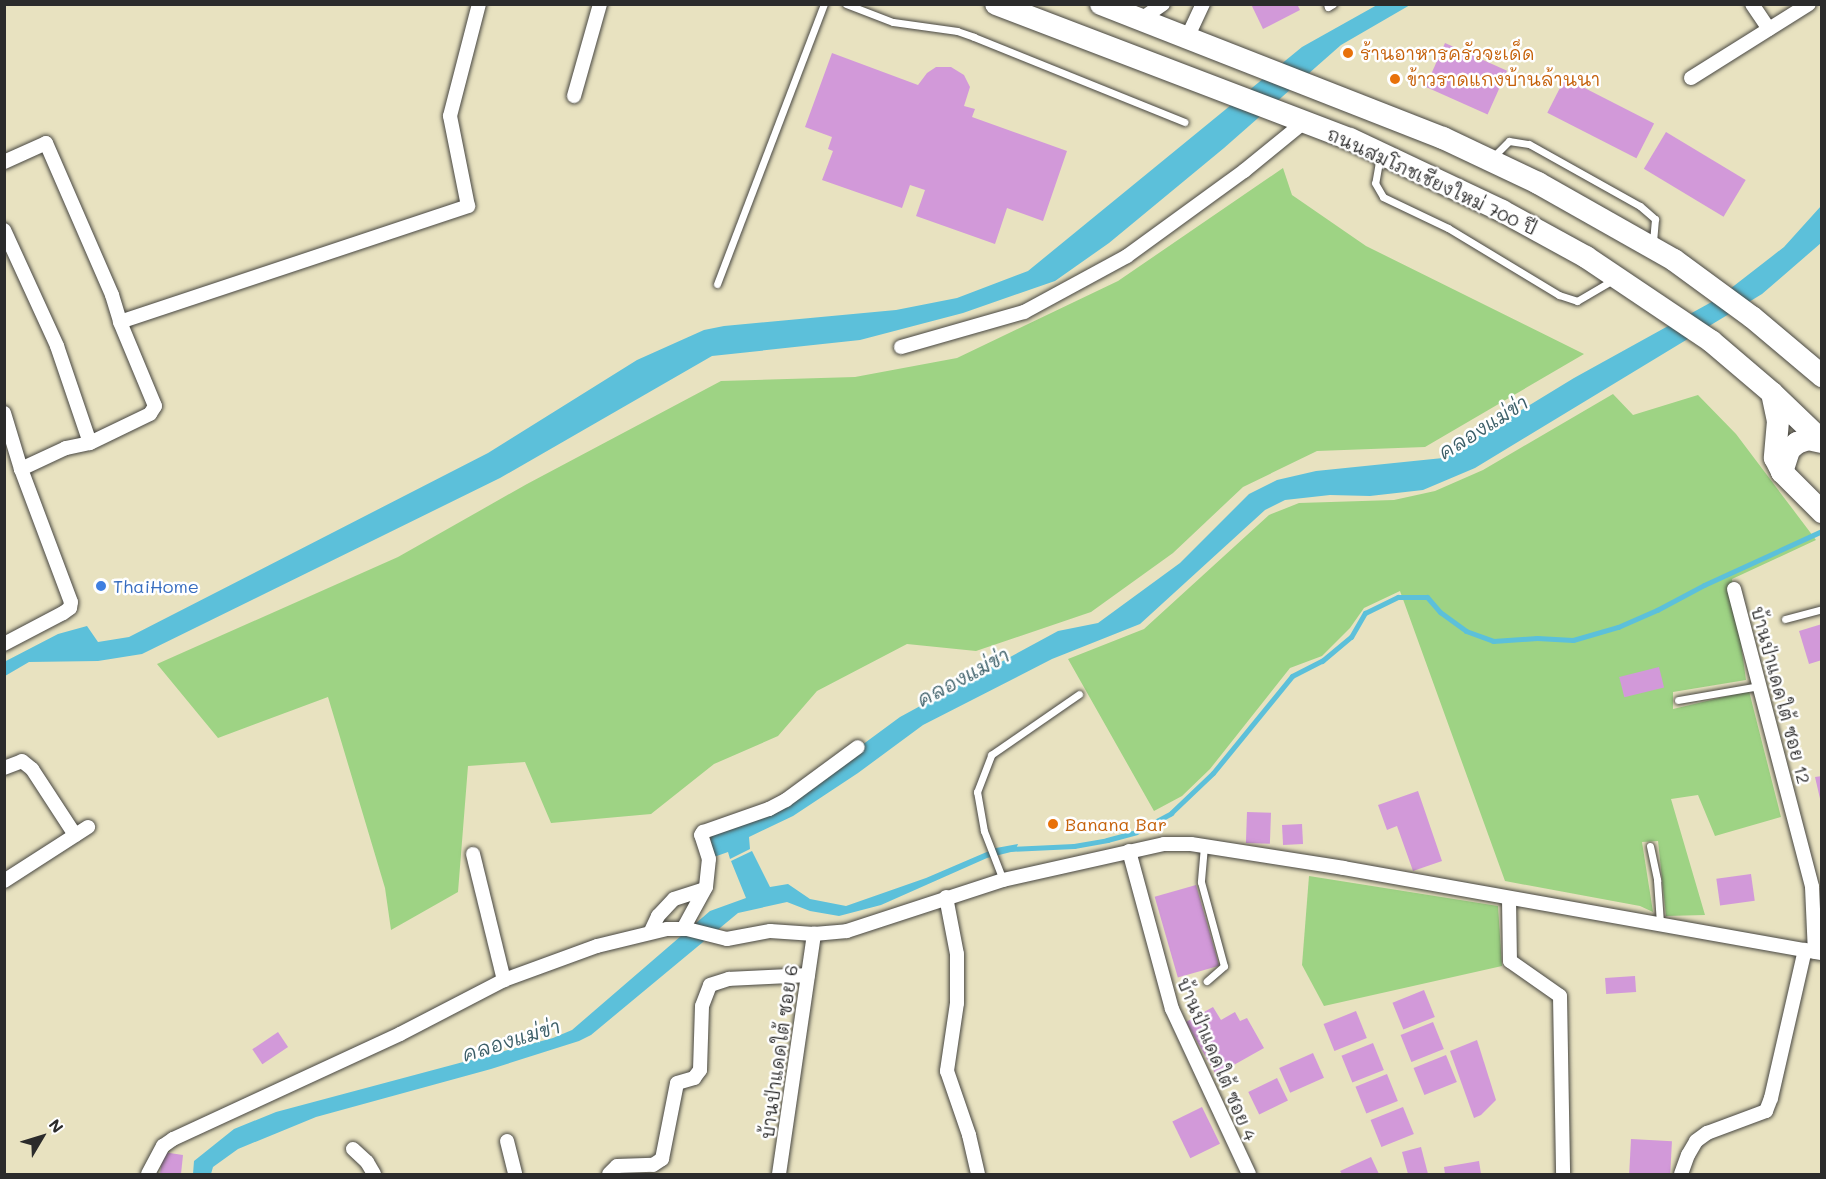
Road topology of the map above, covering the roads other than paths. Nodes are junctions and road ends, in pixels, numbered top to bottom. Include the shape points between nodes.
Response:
1 (479, 4) edge
2 (600, 4) edge
3 (824, 4) edge
4 (846, 4) edge
5 (996, 4) edge
6 (1101, 4) edge
7 (1163, 4) edge
8 (1203, 4) edge
9 (1327, 4) edge
10 (1333, 4) edge
11 (1752, 4) edge
12 (1809, 4) edge
13 (1140, 20) junction
14 (1769, 29) junction
15 (1187, 38) junction
16 (1691, 78) dead end
17 (574, 96) dead end
18 (1184, 122) dead end
19 (1304, 122) junction
20 (1380, 153) junction
21 (1490, 160) junction
22 (4, 162) edge
23 (4, 230) edge
24 (1653, 247) junction
25 (1628, 283) junction
26 (717, 284) dead end
27 (120, 322) junction
28 (901, 347) dead end
29 (1817, 368) edge
30 (1772, 393) junction
31 (4, 413) edge
32 (1821, 442) edge
33 (90, 443) junction
34 (21, 469) junction
35 (1782, 472) junction
36 (1815, 505) edge
37 (1734, 589) dead end
38 (1821, 609) edge
39 (1785, 619) dead end
40 (4, 644) edge
41 (1759, 686) junction
42 (1079, 694) dead end
43 (1678, 700) dead end
44 (858, 747) dead end
45 (4, 768) edge
46 (88, 826) dead end
47 (75, 835) junction
48 (1204, 846) junction
49 (1650, 846) dead end
50 (1129, 851) junction
51 (473, 854) dead end
52 (1003, 880) junction
53 (4, 881) edge
54 (704, 889) junction
55 (946, 897) junction
56 (1509, 899) junction
57 (1660, 923) junction
58 (685, 929) junction
59 (651, 931) junction
60 (814, 934) junction
61 (1814, 952) edge
62 (808, 975) junction
63 (504, 980) junction
64 (1207, 981) dead end
65 (507, 1141) dead end
66 (353, 1149) dead end
67 (148, 1174) edge
68 (374, 1174) edge
69 (515, 1174) edge
70 (609, 1174) edge
71 (779, 1174) edge
72 (978, 1174) edge
73 (1249, 1174) edge
74 (1563, 1174) edge
75 (1681, 1174) edge

1 - 27 street via 450,116 468,206
2 - 17 street
3 - 26 lane
4 - 18 lane via 893,22 957,31
5 - 19 main road, ถนนสมโภชเชียงใหม่ 700 ปี
6 - 13 main road, ถนนสมโภชเชียงใหม่ 700 ปี
7 - 13 street
8 - 15 street
9 - 10 lane
11 - 14 street
12 - 14 street
13 - 15 main road, ถนนสมโภชเชียงใหม่ 700 ปี
14 - 16 street
15 - 21 main road, ถนนสมโภชเชียงใหม่ 700 ปี
19 - 20 main road, ถนนสมโภชเชียงใหม่ 700 ปี
19 - 28 street via 1127,256 1024,312
20 - 25 main road, ถนนสมโภชเชียงใหม่ 700 ปี via 1502,211
20 - 25 lane via 1375,183 1383,197 1448,228 1559,295 1577,302
21 - 24 main road, ถนนสมโภชเชียงใหม่ 700 ปี
21 - 24 lane via 1509,141 1529,144 1640,206 1655,219
22 - 27 street via 45,143 112,295
23 - 33 street via 57,346
24 - 29 main road, ถนนสมโภชเชียงใหม่ 700 ปี
25 - 30 main road, ถนนสมโภชเชียงใหม่ 700 ปี via 1711,341
27 - 33 street via 155,406 150,414
30 - 32 main road, ถนนสมโภชเชียงใหม่ 700 ปี
30 - 35 main road via 1778,421 1775,458
31 - 34 street
32 - 35 main road via 1808,439 1797,443 1789,450
33 - 34 street via 66,448
34 - 40 street via 71,602 63,613
35 - 36 main road
37 - 41 street, บ้านป่าแดดใต้ ซอย 12
38 - 39 lane
41 - 43 lane
41 - 61 street, บ้านป่าแดดใต้ ซอย 12 via 1812,886
42 - 52 lane via 992,755 977,792
44 - 54 street via 786,800 703,832 709,859
45 - 47 street via 22,761 32,769
46 - 47 street
47 - 53 street
48 - 50 street via 1171,844
48 - 56 street
48 - 64 lane via 1201,882 1224,966
49 - 57 lane
50 - 52 street
50 - 73 street, บ้านป่าแดดใต้ ซอย 4 via 1172,1009
51 - 63 street
52 - 55 street
54 - 58 street
54 - 59 street via 674,899 658,916
55 - 60 street via 864,927
55 - 72 street via 957,954 957,1004 947,1071
56 - 57 street
56 - 74 street via 1510,961 1560,996
57 - 61 street
58 - 59 street
58 - 60 street via 727,939 770,931
59 - 63 street
60 - 62 street, บ้านป่าแดดใต้ ซอย 6
61 - 75 street, บ้านป่าแดดใต้ ซอย 12 via 1766,1111 1707,1133 1696,1141
62 - 70 street via 729,979 710,985 702,1006 698,1076 677,1083 662,1159 653,1165 616,1166
62 - 71 street, บ้านป่าแดดใต้ ซอย 6
63 - 67 street via 400,1034 172,1139 156,1155
65 - 69 street
66 - 68 street

